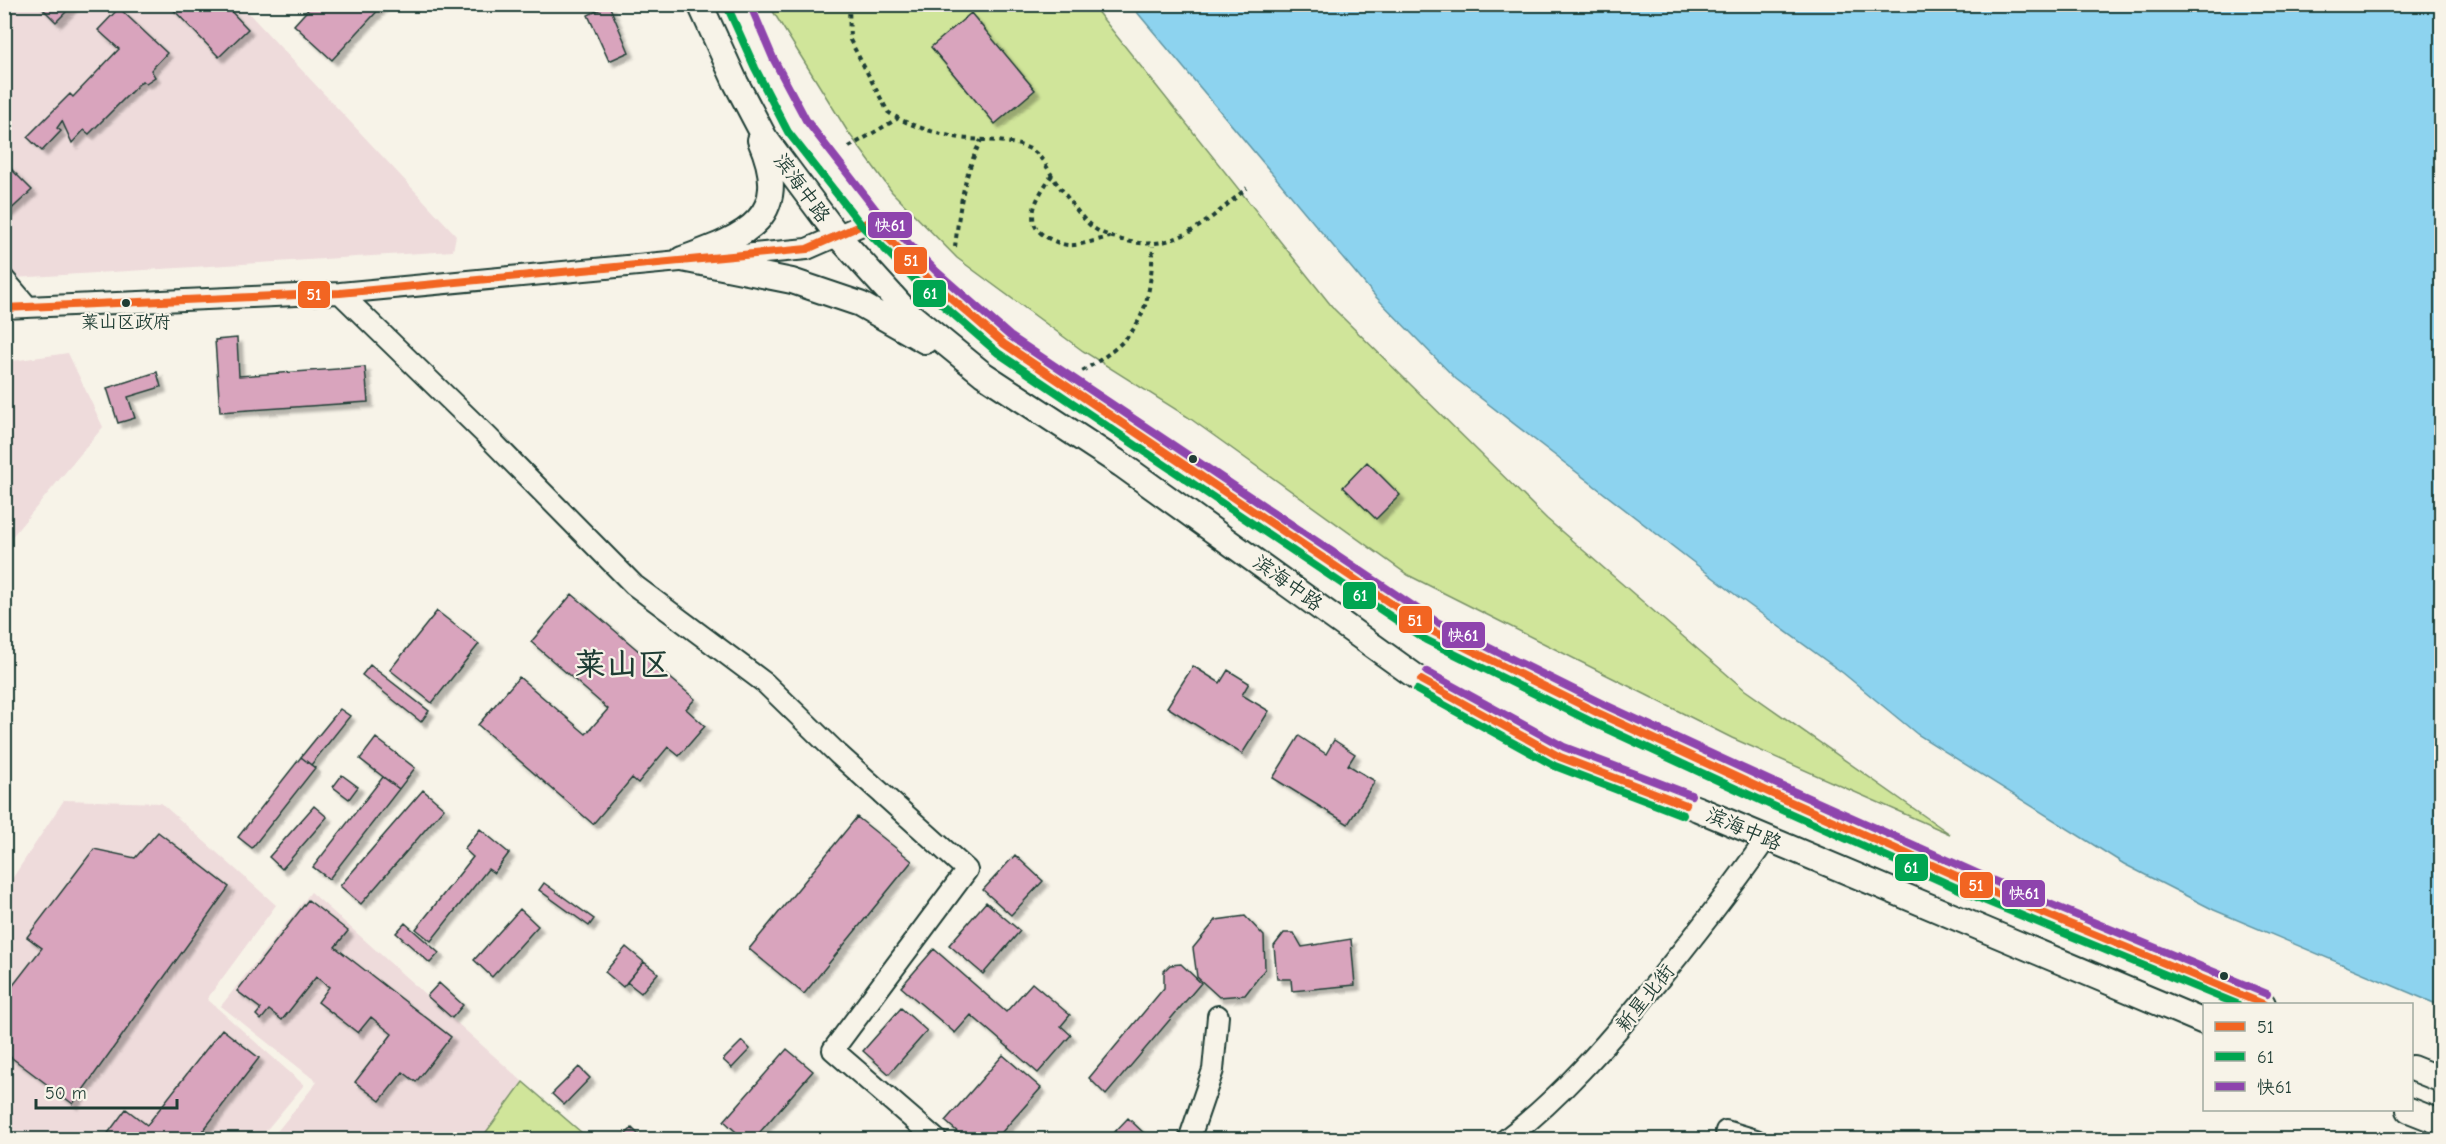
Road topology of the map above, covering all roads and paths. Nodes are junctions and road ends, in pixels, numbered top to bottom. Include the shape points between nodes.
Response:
1 (700, 4) edge
2 (738, 4) edge
3 (849, 4) edge
4 (736, 83) junction
5 (897, 119) junction
6 (981, 140) junction
7 (849, 147) dead end
8 (1052, 175) junction
9 (1247, 188) dead end
10 (871, 221) junction
11 (838, 236) junction
12 (1111, 237) junction
13 (1153, 246) junction
14 (955, 247) dead end
15 (682, 259) junction
16 (4, 279) edge
17 (339, 293) junction
18 (28, 307) junction
19 (4, 308) edge
20 (1079, 373) dead end
21 (983, 374) junction
22 (1766, 839) junction
23 (2258, 1003) edge
24 (1218, 1016) dead end
25 (2203, 1021) edge
26 (2413, 1068) edge
27 (2442, 1080) edge
28 (2412, 1111) edge
29 (2442, 1123) edge
30 (1726, 1131) dead end
31 (937, 1140) edge
32 (1189, 1140) edge
33 (1505, 1140) edge
34 (1756, 1140) edge

1 - 4 main road, 滨海中路
2 - 10 main road, 滨海中路 via 797,126
3 - 5 path via 850,40 880,102
4 - 11 main road, 滨海中路 via 765,138
4 - 15 main road via 762,146 771,183 769,203 761,217 735,239
5 - 6 path
5 - 7 path
6 - 8 path via 1013,143 1031,150 1046,163
6 - 14 path via 967,170
8 - 12 path via 1088,224
8 - 12 path via 1032,213 1034,225 1044,236 1073,245
9 - 13 path via 1187,234
10 - 11 street
10 - 23 main road, 滨海中路 via 930,280 1004,344 1432,631 1775,795 1990,891
11 - 15 street via 807,249
11 - 21 main road, 滨海中路 via 907,312
12 - 13 path
13 - 20 path via 1149,298 1133,333 1115,351
15 - 17 street
15 - 21 main road via 792,281 860,304
16 - 18 street
17 - 18 street
17 - 31 street via 634,585 765,683 967,870 833,1050
18 - 19 street
21 - 22 main road, 滨海中路 via 1122,465 1419,679 1560,757
22 - 25 main road, 滨海中路
22 - 33 street, 新星北街 via 1718,909 1614,1035 1538,1115
24 - 32 street via 1213,1070
26 - 27 main road
28 - 29 main road
30 - 34 street

